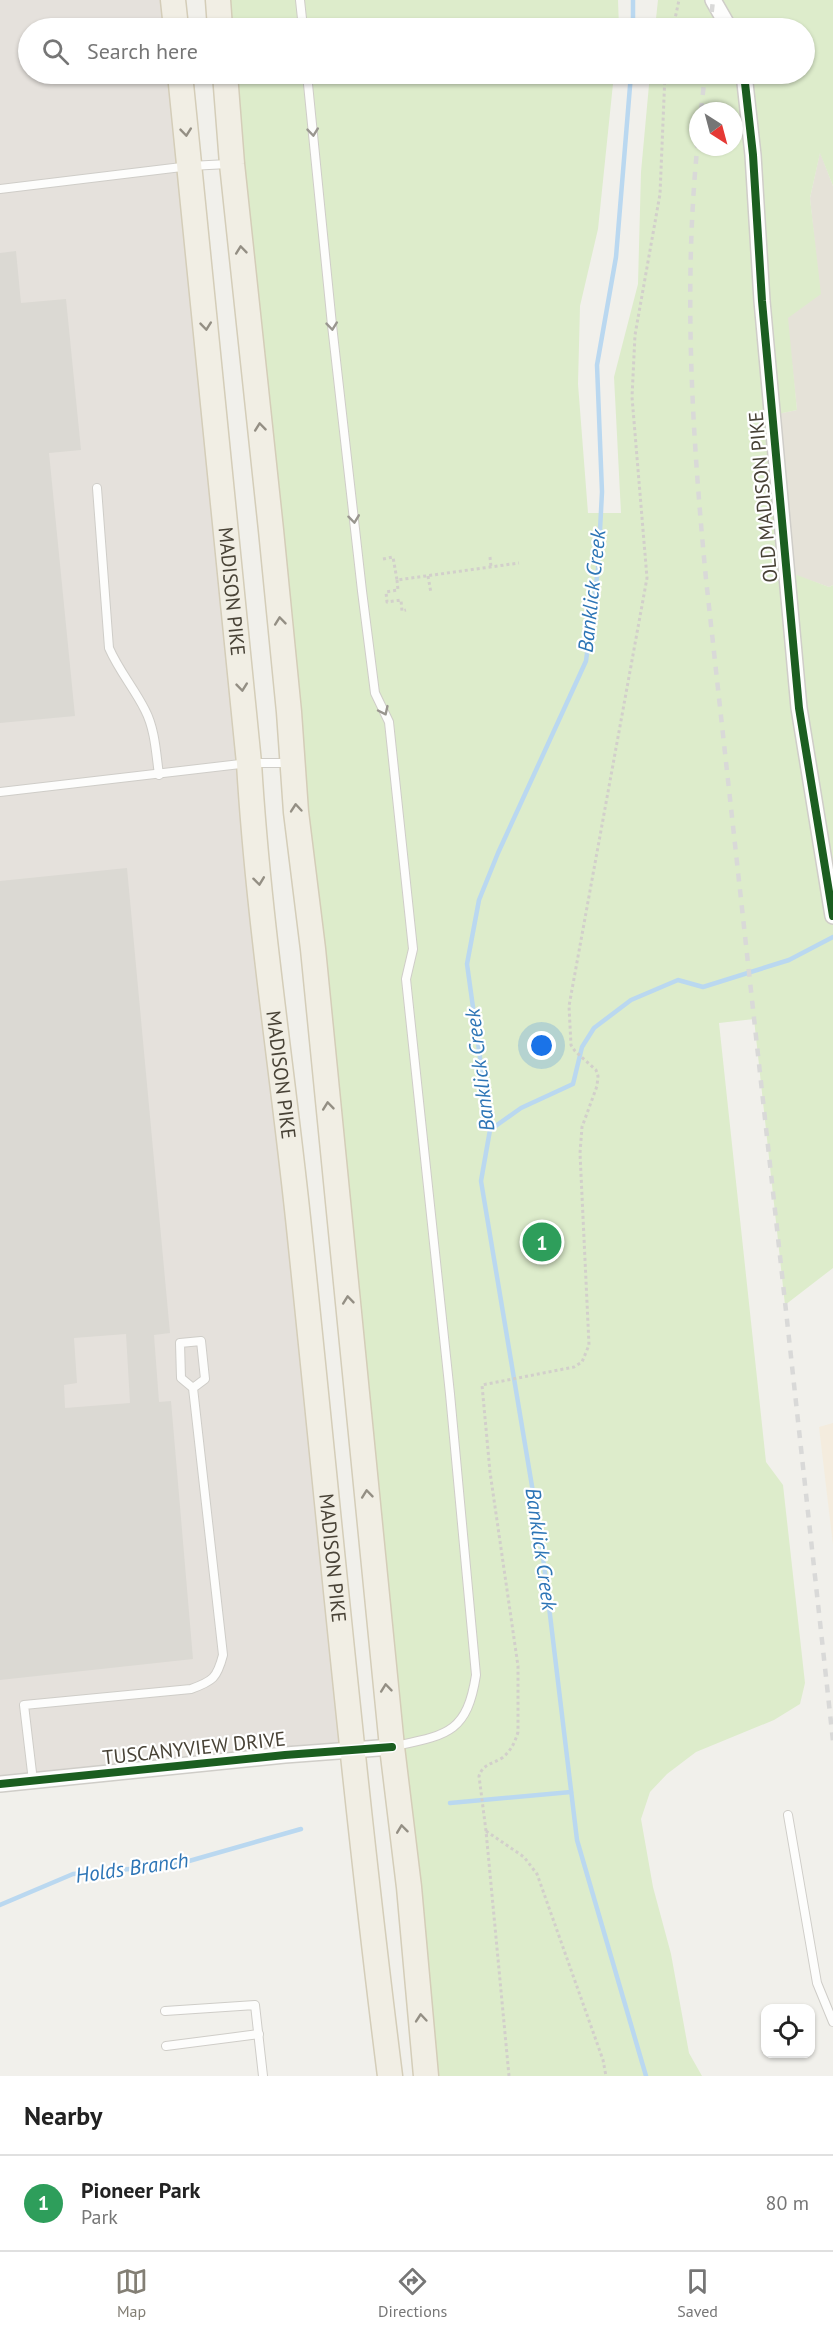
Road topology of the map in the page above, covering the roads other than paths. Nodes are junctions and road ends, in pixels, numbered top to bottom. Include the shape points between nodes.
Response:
1 (173, 0) edge
2 (218, 0) edge
3 (300, 0) edge
4 (712, 0) edge
5 (175, 18) edge
6 (219, 18) edge
7 (302, 18) edge
8 (723, 18) edge
9 (181, 84) edge
10 (226, 84) edge
11 (308, 84) edge
12 (745, 84) edge
13 (232, 164) junction
14 (190, 166) junction
15 (0, 189) edge
16 (97, 488) dead end
17 (249, 763) junction
18 (293, 763) junction
19 (159, 775) junction
20 (0, 792) edge
21 (833, 916) edge
22 (193, 1388) junction
23 (392, 1747) junction
24 (352, 1749) junction
25 (33, 1781) junction
26 (0, 1784) edge
27 (788, 1815) dead end
28 (165, 2011) dead end
29 (833, 2022) edge
30 (259, 2034) junction
31 (166, 2046) dead end
32 (263, 2076) edge
33 (390, 2076) edge
34 (426, 2076) edge

1 - 5 main road
2 - 6 main road
3 - 7 lane
4 - 8 street
9 -> 14 main road, MADISON PIKE
10 - 13 main road, MADISON PIKE
11 -> 23 lane via 362,591 375,693 389,722 407,892 413,949 406,979 476,1675 468,1709 449,1731
12 - 21 street, OLD MADISON PIKE via 799,708
13 - 14 lane
18 -> 13 main road, MADISON PIKE
14 - 15 lane
14 -> 17 main road, MADISON PIKE
16 - 19 lane via 109,648 117,668 145,709
17 - 18 lane
17 - 19 lane
17 -> 24 main road, MADISON PIKE via 253,831 298,1216
23 -> 18 main road, MADISON PIKE
19 - 20 lane
22 - 22 lane via 181,1378 180,1343 201,1341 205,1378
22 - 25 lane via 223,1655 218,1674 191,1689 24,1705
23 - 24 street, TUSCANYVIEW DRIVE
34 -> 23 main road, MADISON PIKE
24 - 25 street, TUSCANYVIEW DRIVE
24 - 33 main road, MADISON PIKE
25 - 26 street, TUSCANYVIEW DRIVE
27 - 29 lane via 817,1983
28 - 30 lane via 255,2005
30 - 31 lane
30 - 32 lane

